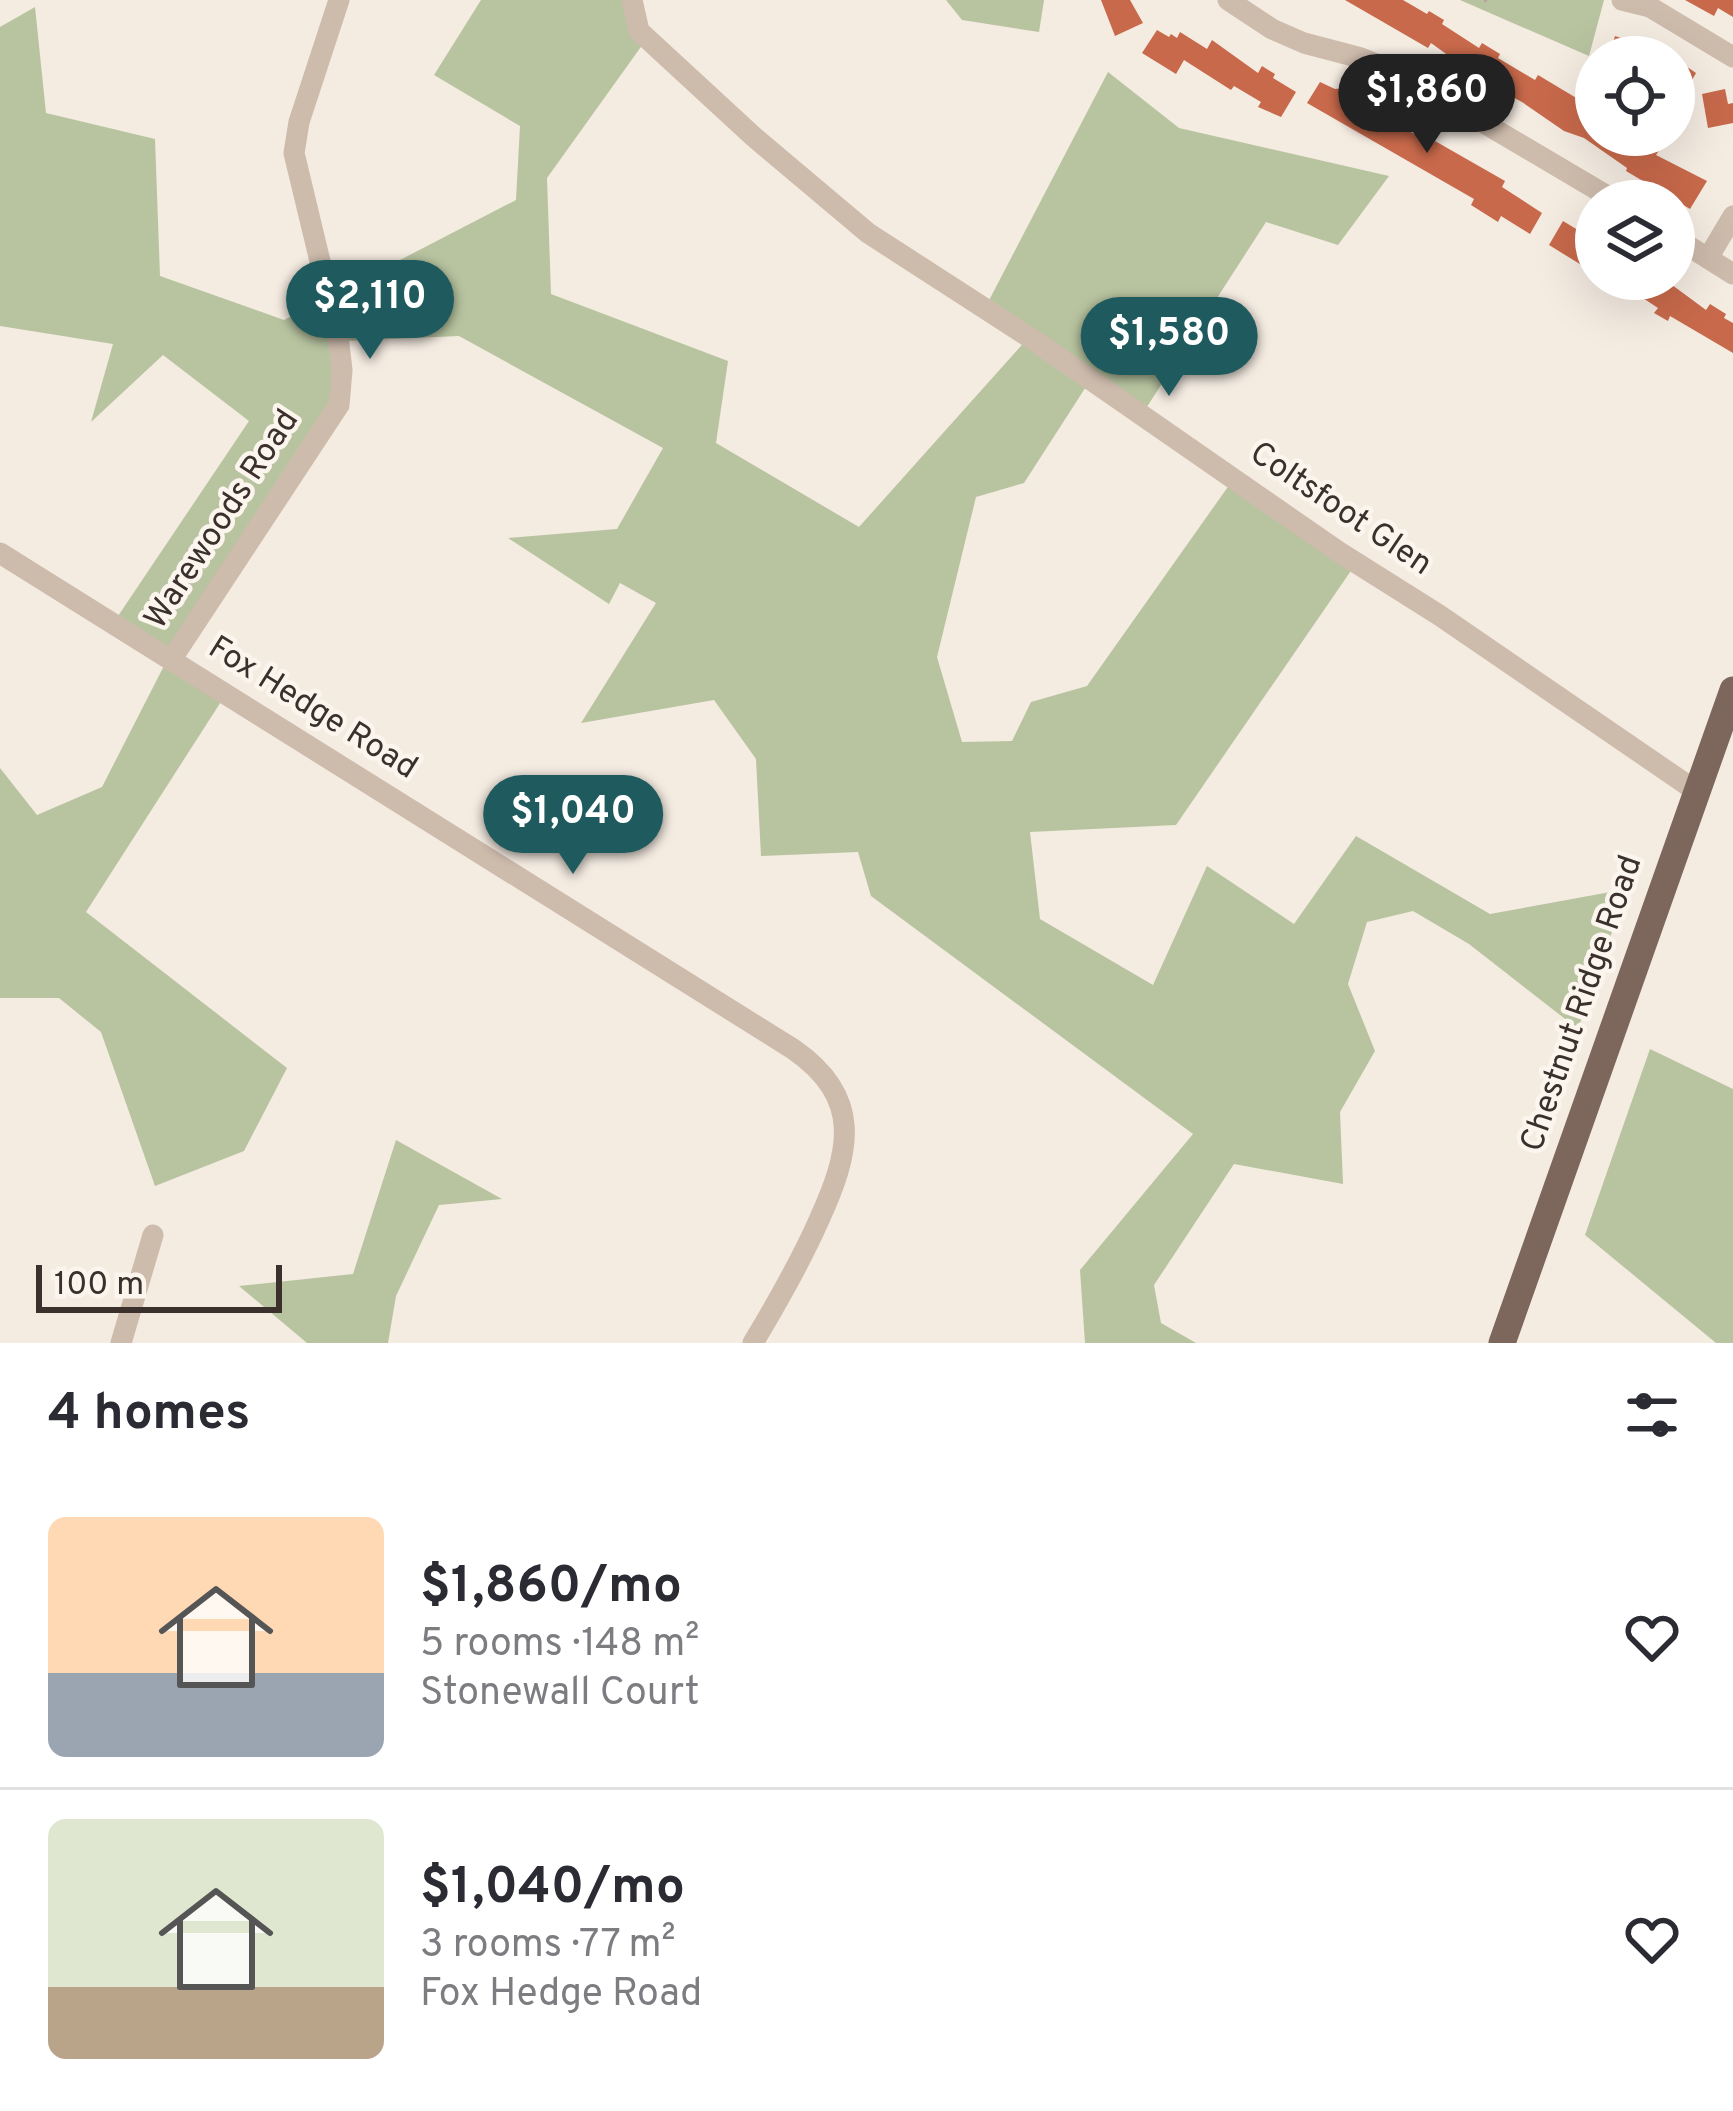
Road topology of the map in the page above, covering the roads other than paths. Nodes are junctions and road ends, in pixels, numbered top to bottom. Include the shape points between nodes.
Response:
1 (339, 0) edge
2 (632, 0) edge
3 (1228, 0) edge
4 (1622, 0) edge
5 (1733, 57) edge
6 (1580, 180) edge
7 (1733, 216) edge
8 (1695, 250) edge
9 (1708, 258) junction
10 (1733, 274) edge
11 (0, 553) edge
12 (171, 660) junction
13 (1733, 690) edge
14 (1696, 791) junction
15 (153, 1235) dead end
16 (121, 1343) edge
17 (753, 1343) edge
18 (1502, 1343) edge

1 - 12 street, Warewoods Road via 293,153 338,336 339,405
2 - 14 street, Coltsfoot Glen via 639,31 868,233
3 - 6 street via 1304,43 1401,74
4 - 5 street via 1650,7
7 - 9 street
8 - 9 street
9 - 10 street
11 - 12 street, Fox Hedge Road
12 - 17 street, Fox Hedge Road via 793,1049 824,1076 843,1114 840,1173
13 - 14 main road, Chestnut Ridge Road
14 - 18 main road, Chestnut Ridge Road
15 - 16 street

